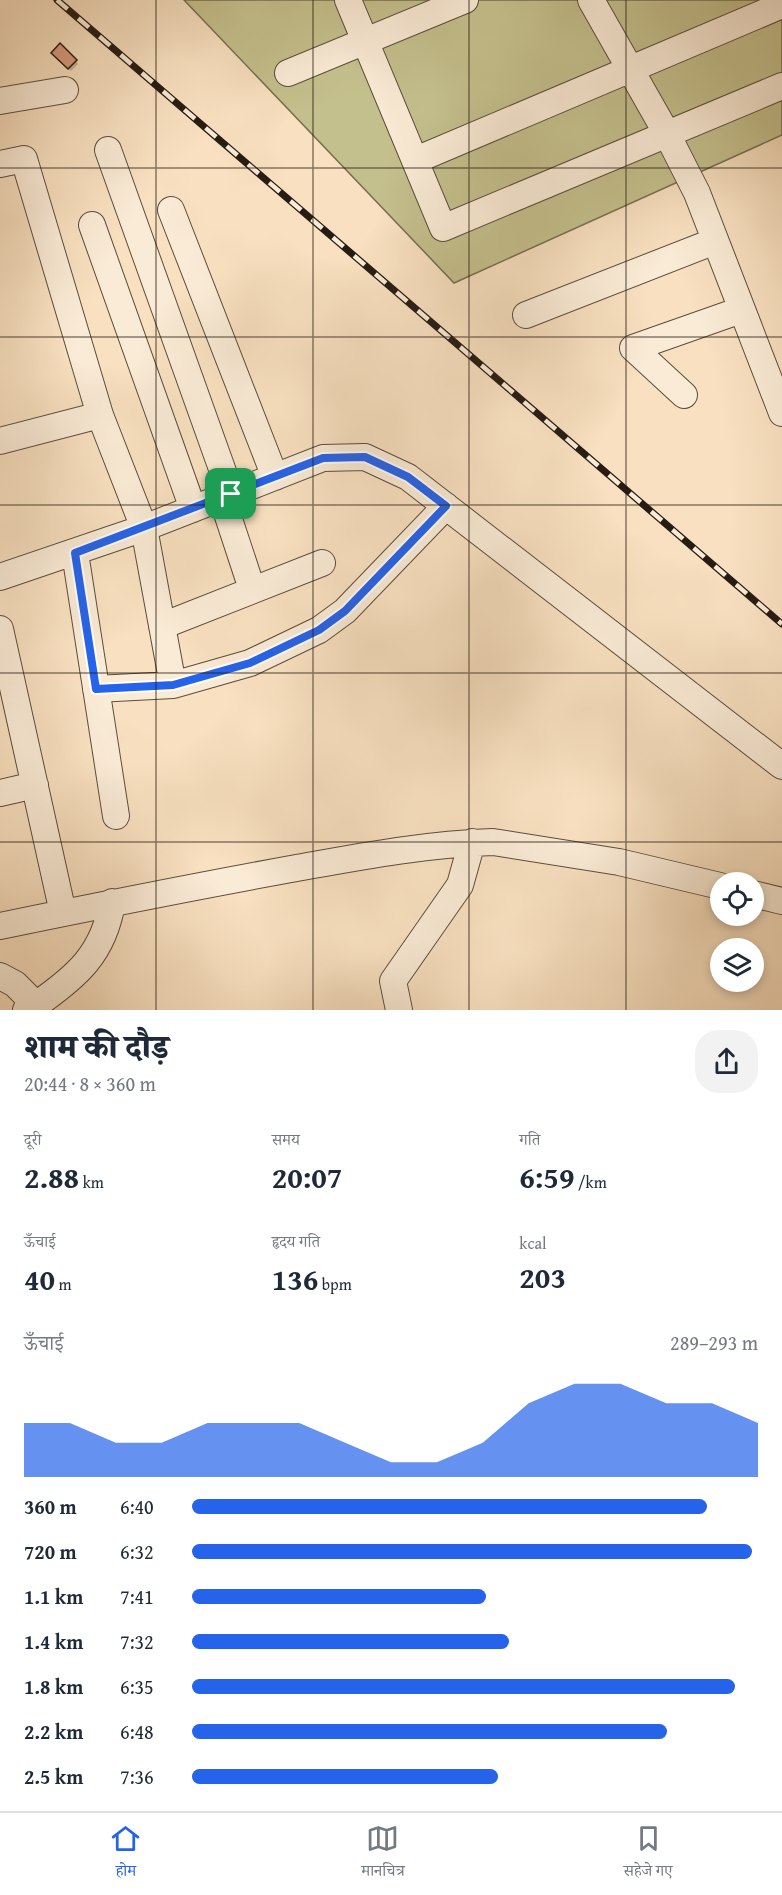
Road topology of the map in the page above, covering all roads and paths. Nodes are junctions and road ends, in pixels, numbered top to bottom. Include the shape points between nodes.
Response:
1 (348, 0) edge
2 (465, 0) edge
3 (591, 0) edge
4 (782, 5) edge
5 (364, 39) junction
6 (631, 70) junction
7 (288, 73) dead end
8 (782, 86) edge
9 (65, 90) dead end
10 (0, 101) edge
11 (667, 134) junction
12 (108, 150) dead end
13 (416, 160) junction
14 (0, 164) edge
15 (171, 210) dead end
16 (92, 225) dead end
17 (715, 241) junction
18 (741, 310) junction
19 (526, 315) dead end
20 (684, 395) dead end
21 (782, 413) edge
22 (100, 415) junction
23 (1, 436) edge
24 (275, 477) junction
25 (226, 496) junction
26 (446, 506) junction
27 (192, 509) junction
28 (144, 528) junction
29 (75, 553) junction
30 (322, 563) dead end
31 (0, 577) edge
32 (252, 589) junction
33 (162, 626) junction
34 (0, 629) edge
35 (173, 685) junction
36 (96, 689) junction
37 (782, 766) edge
38 (34, 785) junction
39 (0, 793) edge
40 (116, 816) dead end
41 (472, 842) junction
42 (710, 884) edge
43 (764, 897) edge
44 (112, 902) junction
45 (782, 902) edge
46 (63, 913) junction
47 (0, 926) edge
48 (0, 976) edge
49 (31, 1007) edge
50 (399, 1010) edge

1 - 5 street
2 - 5 street
3 - 6 street
4 - 6 street
5 - 7 street
5 - 13 street
6 - 11 street
6 - 13 street
8 - 11 street
9 - 10 street
11 - 13 street via 443,228
11 - 17 street
12 - 25 street
14 - 22 street via 24,159
15 - 24 street
16 - 27 street
17 - 18 street
17 - 19 street
18 - 20 street via 633,348
18 - 21 street
22 - 23 street
22 - 28 street
24 - 25 street
24 - 26 street via 323,458 365,457 408,477
25 - 27 street
25 - 32 street
26 - 35 street via 345,611 319,630 250,663
26 - 37 street
27 - 28 street
28 - 29 street
28 - 33 street
29 - 31 street
29 - 36 street
30 - 32 street
32 - 33 street
33 - 35 street
34 - 38 street
35 - 36 street
36 - 40 street
38 - 39 street
38 - 46 street
41 - 42 street via 619,862
41 - 44 street via 389,852
41 - 50 street via 460,885 393,981
43 - 45 street
44 - 46 street
44 - 49 street via 104,931 85,965 73,979
46 - 47 street
48 - 49 street via 15,984

